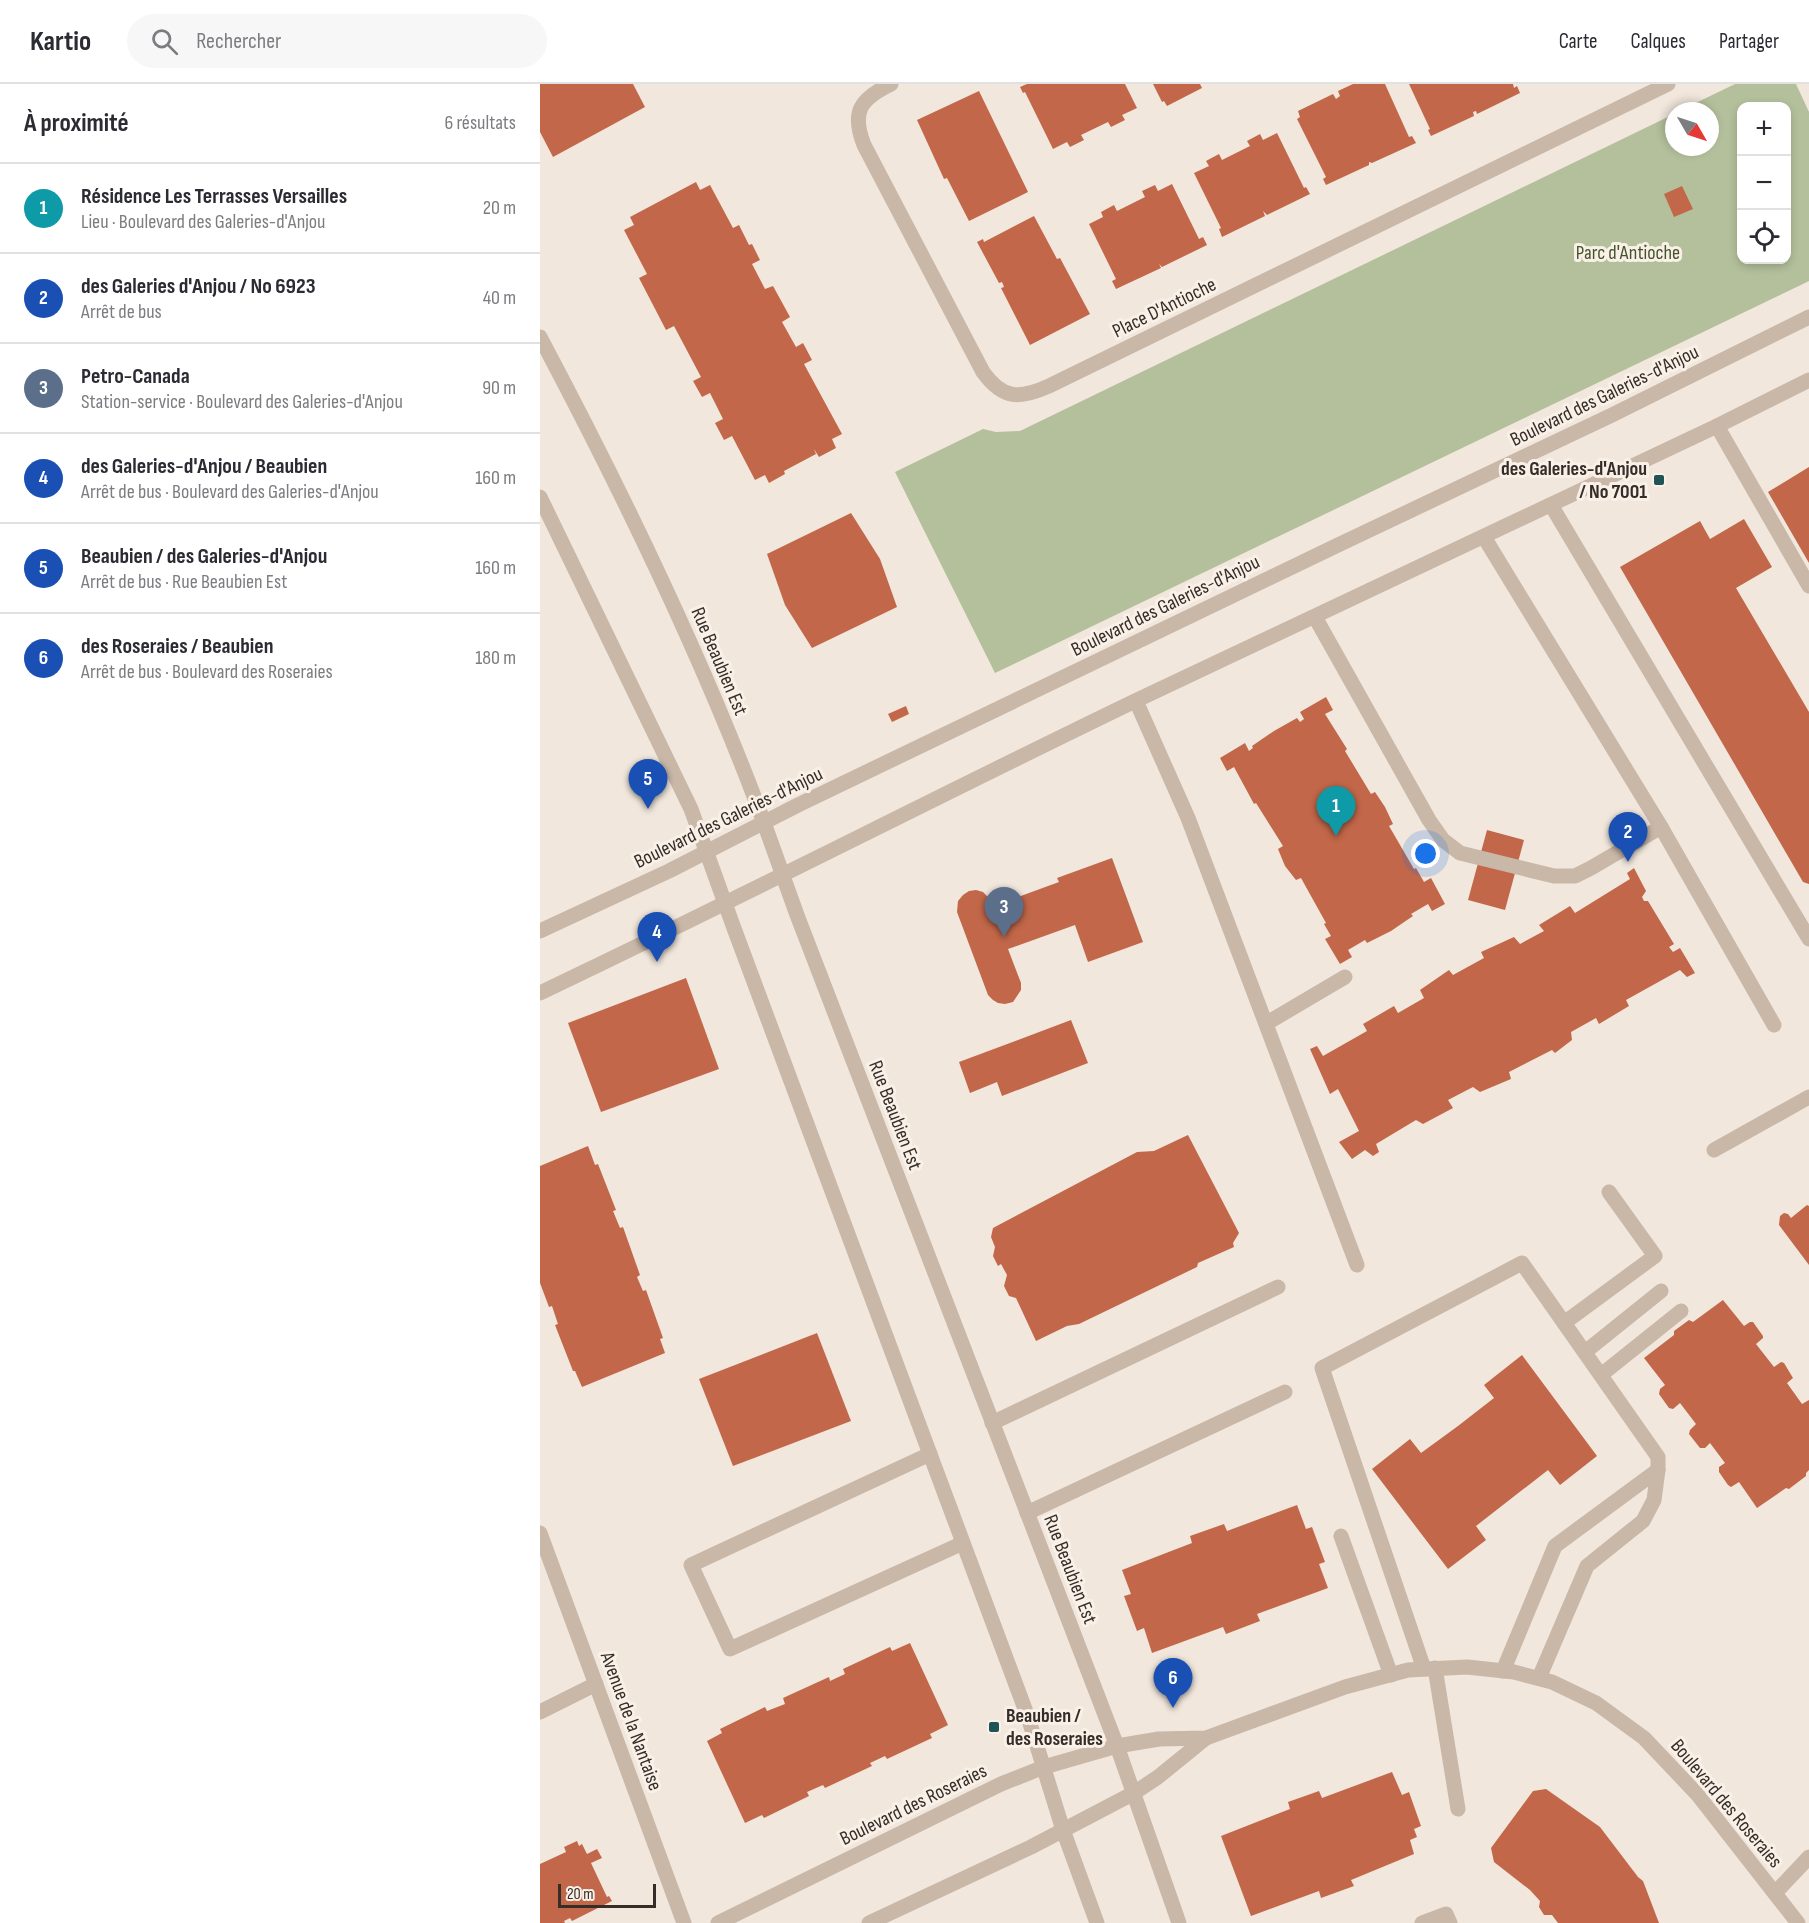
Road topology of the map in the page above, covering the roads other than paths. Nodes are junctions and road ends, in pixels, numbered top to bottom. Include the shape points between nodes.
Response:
1 (891, 84) edge
2 (1668, 84) edge
3 (1809, 317) edge
4 (540, 337) edge
5 (1809, 380) edge
6 (1717, 426) junction
7 (540, 497) edge
8 (1551, 505) junction
9 (1484, 537) junction
10 (1809, 586) edge
11 (1315, 617) junction
12 (1136, 701) junction
13 (764, 822) junction
14 (1661, 827) junction
15 (706, 851) junction
16 (782, 874) junction
17 (725, 903) junction
18 (540, 931) edge
19 (1809, 939) edge
20 (1345, 977) dead end
21 (540, 993) edge
22 (1267, 1023) junction
23 (1774, 1025) dead end
24 (1809, 1096) edge
25 (1714, 1150) dead end
26 (1609, 1192) dead end
27 (1357, 1265) dead end
28 (1278, 1287) dead end
29 (1661, 1291) dead end
30 (1681, 1311) dead end
31 (1564, 1323) junction
32 (1585, 1352) junction
33 (1601, 1375) junction
34 (1284, 1392) dead end
35 (992, 1423) junction
36 (930, 1454) junction
37 (1658, 1470) junction
38 (1027, 1513) junction
39 (540, 1533) edge
40 (1341, 1536) dead end
41 (963, 1543) junction
42 (1429, 1669) junction
43 (1503, 1671) junction
44 (1391, 1675) junction
45 (1539, 1678) junction
46 (596, 1684) junction
47 (540, 1712) edge
48 (1206, 1738) junction
49 (1117, 1746) junction
50 (1044, 1767) junction
51 (1134, 1793) junction
52 (1458, 1809) dead end
53 (1064, 1830) junction
54 (1809, 1857) edge
55 (1775, 1893) junction
56 (684, 1923) edge
57 (718, 1923) edge
58 (868, 1923) edge
59 (1097, 1923) edge
60 (1179, 1923) edge
61 (1422, 1923) edge
62 (1450, 1923) edge
63 (1798, 1923) edge

1 - 2 street, Place D'Antioche via 864,102 857,116 864,145 983,372 1001,391 1023,396
3 - 13 street, Boulevard des Galeries-d'Anjou via 1612,416
4 - 13 street, Rue Beaubien Est via 665,587
5 - 6 street
6 - 8 street
6 - 10 street
7 - 15 street via 691,809
8 - 9 street
8 - 19 street
9 - 11 street
9 - 14 street
11 - 12 street
11 - 14 street via 1429,820 1443,840 1460,853 1554,876 1575,876
12 - 16 street
12 - 22 street via 1188,818
13 - 15 street, Boulevard des Galeries-d'Anjou
13 - 16 street, Rue Beaubien Est
14 - 23 street
15 - 17 street
15 - 18 street, Boulevard des Galeries-d'Anjou
16 - 17 street
16 - 35 street, Rue Beaubien Est
17 - 21 street
17 - 36 street
20 - 22 street
22 - 27 street
24 - 25 street
26 - 31 street via 1654,1256
28 - 35 street
29 - 32 street
30 - 33 street
31 - 32 street
31 - 42 street via 1522,1263 1322,1368
32 - 33 street
33 - 37 street via 1658,1457
34 - 38 street
35 - 38 street, Rue Beaubien Est
36 - 41 street
36 - 41 street via 691,1565 730,1649
37 - 43 street via 1555,1546
37 - 45 street via 1654,1500 1643,1521 1587,1566
38 - 49 street, Rue Beaubien Est
39 - 46 street, Avenue de la Nantaise
40 - 44 street
41 - 50 street
42 - 43 street, Boulevard des Roseraies via 1467,1667
42 - 44 street, Boulevard des Roseraies
42 - 52 street
43 - 45 street, Boulevard des Roseraies
44 - 48 street, Boulevard des Roseraies via 1345,1687
45 - 55 street, Boulevard des Roseraies via 1596,1703 1644,1738 1697,1794
46 - 47 street
46 - 56 street, Avenue de la Nantaise
48 - 49 street, Boulevard des Roseraies via 1159,1739
48 - 51 street, Boulevard des Roseraies
49 - 50 street, Boulevard des Roseraies
49 - 51 street, Rue Beaubien Est
50 - 53 street
50 - 57 street, Boulevard des Roseraies via 1001,1784
51 - 53 street, Boulevard des Roseraies
51 - 60 street, Rue Beaubien Est
53 - 58 street, Boulevard des Roseraies
53 - 59 street
54 - 55 street
55 - 63 street, Boulevard des Roseraies
61 - 62 street via 1446,1914

